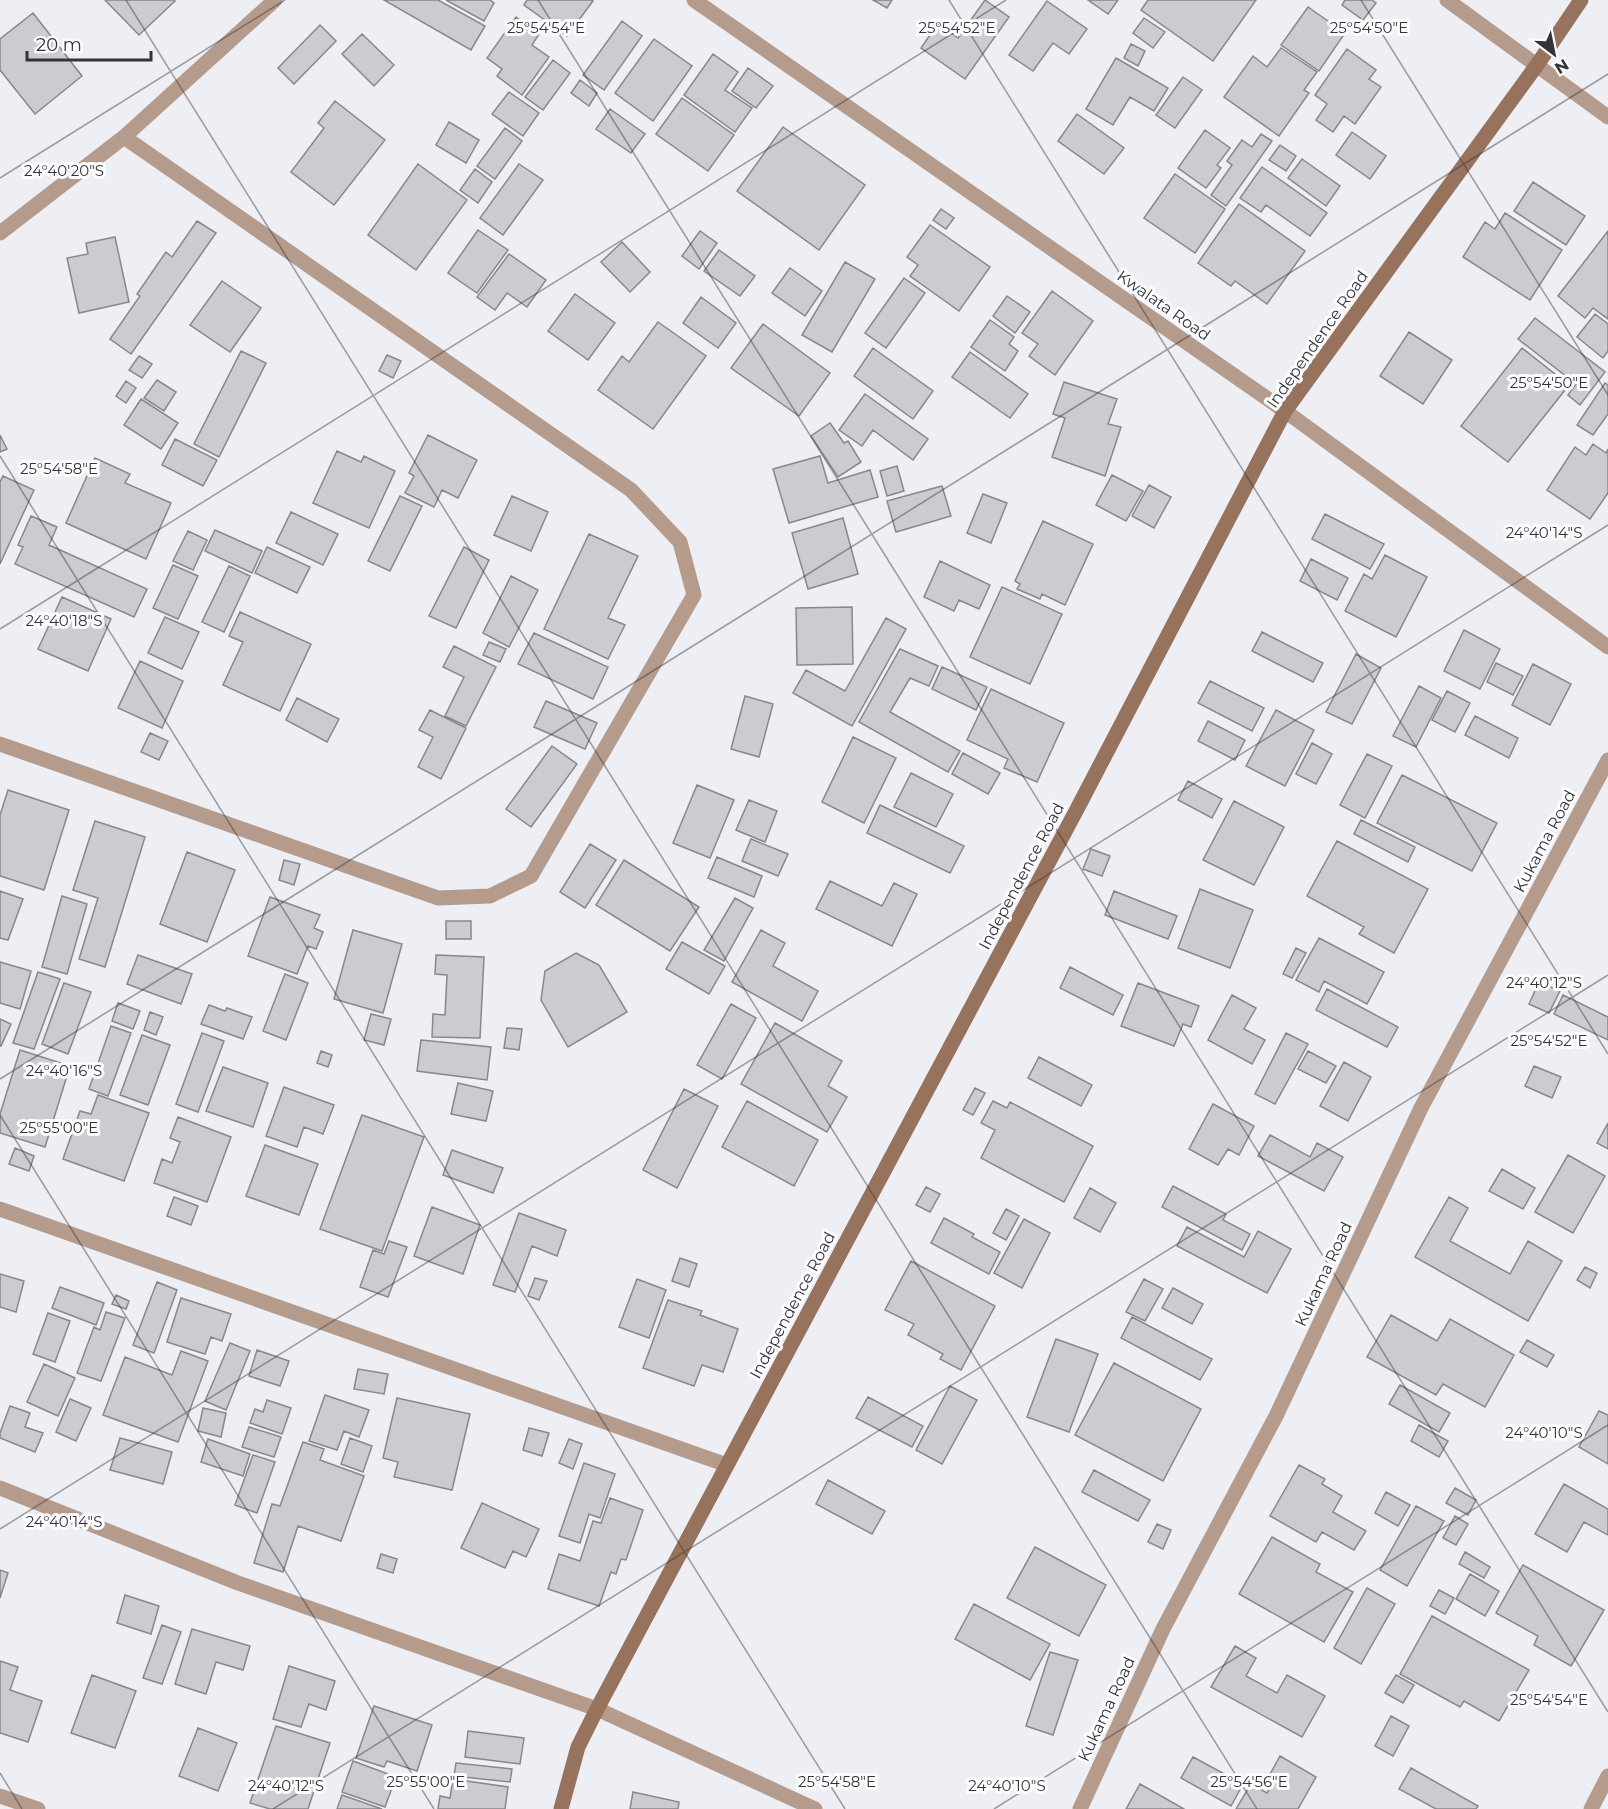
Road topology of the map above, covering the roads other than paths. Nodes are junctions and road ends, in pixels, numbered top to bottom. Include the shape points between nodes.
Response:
1 (275, 0) edge
2 (694, 0) edge
3 (1447, 0) edge
4 (1581, 0) edge
5 (1537, 65) junction
6 (1608, 117) edge
7 (124, 137) junction
8 (0, 233) edge
9 (1285, 411) junction
10 (1608, 647) edge
11 (0, 744) edge
12 (1608, 760) edge
13 (0, 1209) edge
14 (727, 1464) junction
15 (0, 1488) edge
16 (597, 1709) junction
17 (1608, 1776) edge
18 (0, 1796) edge
19 (38, 1809) edge
20 (561, 1809) edge
21 (815, 1809) edge
22 (1080, 1809) edge
23 (1592, 1809) edge

1 - 7 street
2 - 9 street, Kwalata Road
3 - 5 street
4 - 5 street, Independence Road
5 - 6 street
5 - 9 street, Independence Road
7 - 8 street
7 - 11 street via 631,490 680,542 694,595 531,876 490,896 438,898
9 - 10 street, Kwalata Road
9 - 14 street, Independence Road via 1077,811
12 - 22 street, Kukama Road via 1421,1108 1276,1416 1163,1629
13 - 14 street
14 - 16 street, Independence Road
15 - 16 street via 238,1583
16 - 20 street, Independence Road via 578,1747
16 - 21 street
17 - 23 street
18 - 19 street

